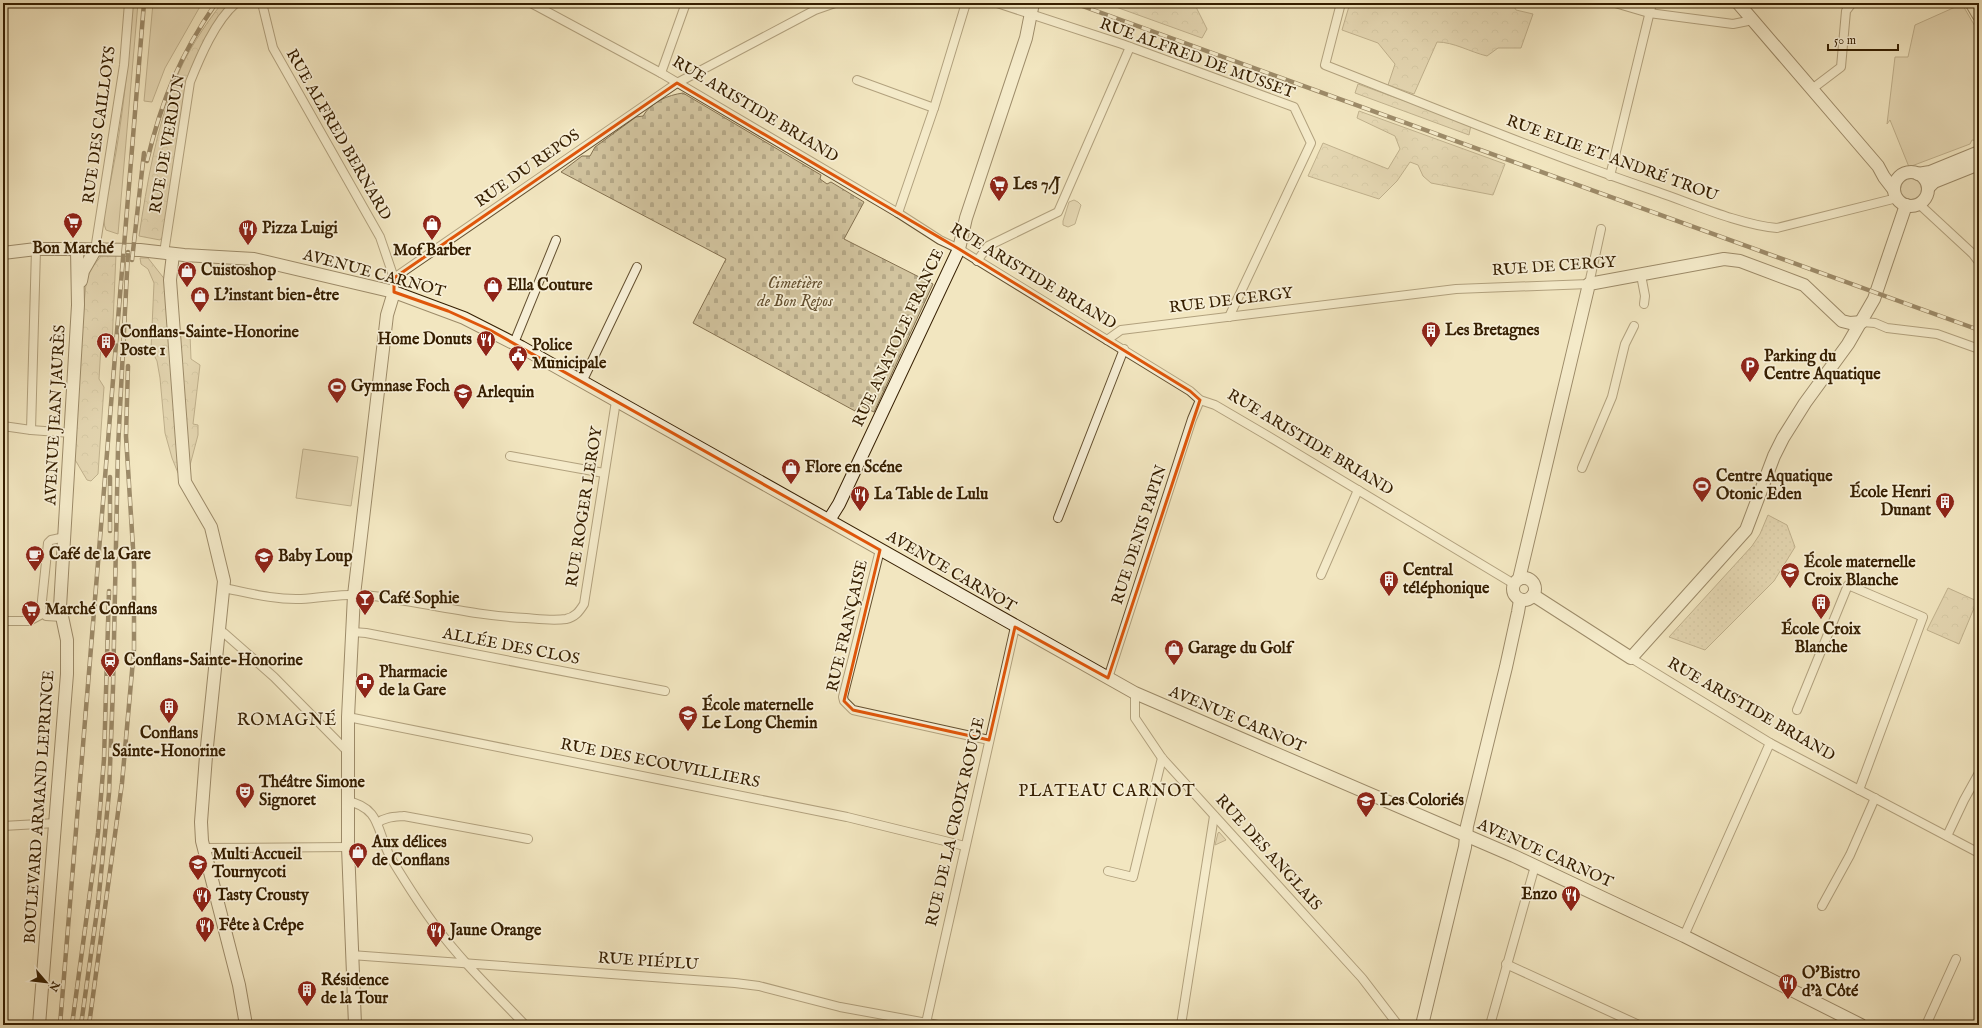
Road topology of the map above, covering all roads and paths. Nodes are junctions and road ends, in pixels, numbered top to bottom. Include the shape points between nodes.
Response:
1 (129, 3) edge
2 (236, 3) edge
3 (262, 3) edge
4 (531, 3) edge
5 (835, 3) edge
6 (966, 3) edge
7 (997, 3) edge
8 (1033, 3) edge
9 (1341, 3) edge
10 (1615, 3) edge
11 (1652, 3) edge
12 (1852, 3) edge
13 (1972, 3) edge
14 (683, 4) edge
15 (1743, 5) edge
16 (1649, 13) junction
17 (1031, 15) junction
18 (1979, 15) edge
19 (1753, 20) junction
20 (1130, 47) junction
21 (660, 73) junction
22 (857, 80) dead end
23 (677, 83) junction
24 (1812, 89) junction
25 (934, 108) junction
26 (1979, 152) edge
27 (1979, 164) edge
28 (1878, 166) junction
29 (1918, 174) junction
30 (1610, 176) junction
31 (1899, 177) junction
32 (1928, 188) junction
33 (1899, 198) junction
34 (1919, 204) junction
35 (898, 213) junction
36 (1601, 230) dead end
37 (556, 240) dead end
38 (36, 249) junction
39 (77, 249) junction
40 (959, 249) junction
41 (95, 250) junction
42 (3, 253) edge
43 (168, 254) junction
44 (977, 261) junction
45 (1979, 262) edge
46 (637, 267) dead end
47 (1641, 275) junction
48 (394, 278) junction
49 (1589, 284) junction
50 (394, 292) junction
51 (78, 294) junction
52 (1644, 304) dead end
53 (1229, 317) junction
54 (1842, 322) junction
55 (1862, 322) junction
56 (1634, 326) dead end
57 (1107, 340) junction
58 (514, 343) junction
59 (1848, 344) junction
60 (1124, 349) junction
61 (1979, 349) edge
62 (582, 382) junction
63 (1200, 400) junction
64 (616, 402) junction
65 (3, 426) edge
66 (31, 430) junction
67 (71, 433) junction
68 (510, 456) dead end
69 (1582, 468) dead end
70 (604, 473) junction
71 (1358, 490) junction
72 (1058, 518) dead end
73 (829, 520) junction
74 (65, 537) junction
75 (880, 550) junction
76 (1322, 575) dead end
77 (1517, 582) junction
78 (224, 588) junction
79 (354, 595) junction
80 (1533, 596) junction
81 (1520, 600) junction
82 (42, 614) junction
83 (62, 617) junction
84 (3, 621) edge
85 (1015, 627) junction
86 (219, 631) junction
87 (352, 632) junction
88 (1631, 658) junction
89 (1108, 678) junction
90 (665, 691) dead end
91 (1135, 693) junction
92 (1796, 710) dead end
93 (348, 717) junction
94 (989, 740) junction
95 (1770, 743) junction
96 (348, 752) junction
97 (1162, 758) junction
98 (1979, 773) edge
99 (1859, 790) junction
100 (1875, 798) junction
101 (347, 801) junction
102 (1214, 816) junction
103 (56, 822) junction
104 (377, 823) junction
105 (3, 826) edge
106 (1467, 836) junction
107 (1947, 836) junction
108 (528, 839) dead end
109 (965, 846) junction
110 (348, 847) junction
111 (203, 848) junction
112 (1979, 853) edge
113 (1535, 866) junction
114 (1108, 871) dead end
115 (1822, 906) dead end
116 (1684, 936) junction
117 (351, 955) junction
118 (1956, 958) dead end
119 (466, 962) junction
120 (1506, 964) junction
121 (926, 1023) junction
122 (39, 1025) edge
123 (246, 1025) edge
124 (355, 1025) edge
125 (525, 1025) edge
126 (938, 1025) edge
127 (1181, 1025) edge
128 (1398, 1025) edge
129 (1422, 1025) edge
130 (1490, 1025) edge
131 (1639, 1025) edge
132 (1861, 1025) edge
133 (1926, 1025) edge

1 - 41 street, RUE DES CAILLOYS via 124,65
2 - 43 street, RUE DE VERDUN via 228,10 200,57 190,82
3 - 48 street, RUE ALFRED BERNARD via 273,48 380,237
4 - 21 street, RUE ARISTIDE BRIAND
5 - 23 street, RUE DU REPOS via 815,10
6 - 25 street
7 - 17 street, RUE ALFRED DE MUSSET
8 - 17 street, RUE ANATOLE FRANCE
9 - 30 street, RUE ELIE ET ANDRÉ TROU via 1325,65
10 - 16 street
11 - 16 street
12 - 24 street via 1846,11 1841,67
13 - 18 main road
14 - 21 street
15 - 19 street
16 - 19 street via 1733,24
16 - 30 street
17 - 20 street, RUE ALFRED DE MUSSET
17 - 40 street, RUE ANATOLE FRANCE via 1026,38 966,218
19 - 24 street
20 - 44 street via 1058,212 988,246
20 - 53 street, RUE ALFRED DE MUSSET via 1294,107 1311,143
21 - 23 street, RUE ARISTIDE BRIAND
22 - 25 street
23 - 35 street, RUE ARISTIDE BRIAND
23 - 48 street, RUE DU REPOS
24 - 28 street
25 - 35 street
26 - 29 street via 1930,172
27 - 32 street via 1934,182
28 - 31 street
28 - 33 street
29 - 31 street via 1908,173
29 - 32 street
30 - 33 street, RUE ELIE ET ANDRÉ TROU via 1765,227 1777,228
31 - 33 street
32 - 34 street via 1926,197
33 - 34 street
33 - 55 street via 1879,289
34 - 45 street
35 - 40 street, RUE ARISTIDE BRIAND
36 - 49 street
37 - 58 street
38 - 39 street, AVENUE CARNOT
38 - 42 street, AVENUE CARNOT
38 - 66 street
39 - 41 street, AVENUE CARNOT
39 - 51 street, AVENUE JEAN JAURÈS
40 - 44 street, RUE ARISTIDE BRIAND
40 - 73 street, RUE ANATOLE FRANCE via 839,504
41 - 43 street, AVENUE CARNOT via 140,250
41 - 51 street, AVENUE JEAN JAURÈS via 82,271
43 - 50 street, AVENUE CARNOT via 254,259
43 - 78 street via 185,482 211,527
44 - 57 street, RUE ARISTIDE BRIAND
46 - 62 street
47 - 49 street, RUE DE CERGY
47 - 52 street
47 - 54 street, RUE DE CERGY via 1724,259 1740,261 1804,286
48 - 50 street, RUE ALFRED BERNARD
49 - 53 street, RUE DE CERGY via 1456,289
49 - 77 street
50 - 58 street, AVENUE CARNOT via 464,318
50 - 79 street via 387,315
51 - 67 street, AVENUE JEAN JAURÈS
53 - 57 street, RUE DE CERGY via 1121,330
54 - 55 street
54 - 59 street
55 - 59 street
55 - 61 street via 1937,334
56 - 69 street via 1625,344 1612,397
57 - 60 street, RUE ARISTIDE BRIAND
58 - 62 street, AVENUE CARNOT
59 - 88 street via 1783,438 1746,530
60 - 63 street, RUE ARISTIDE BRIAND
60 - 72 street
62 - 64 street, AVENUE CARNOT
63 - 71 street, RUE ARISTIDE BRIAND via 1221,409
63 - 89 street, RUE DENIS PAPIN
64 - 70 street, RUE ROGER LEROY
64 - 73 street, AVENUE CARNOT
65 - 66 street
66 - 67 street
67 - 74 street, AVENUE JEAN JAURÈS
68 - 70 street
70 - 79 street, RUE ROGER LEROY via 584,604 577,615 564,619 504,618
71 - 76 street
71 - 77 street, RUE ARISTIDE BRIAND
73 - 75 street, AVENUE CARNOT
74 - 82 street via 48,543
74 - 83 street, AVENUE JEAN JAURÈS via 60,607
75 - 85 street, AVENUE CARNOT
75 - 94 street, RUE FRANÇAISE via 844,701 853,710
77 - 80 street via 1526,578 1532,582 1535,589
77 - 81 street via 1514,595
78 - 79 street via 284,599
78 - 86 street
79 - 87 street
80 - 81 street via 1527,600
80 - 88 street, RUE ARISTIDE BRIAND
81 - 106 street via 1508,660 1467,826
82 - 83 street
82 - 84 street via 29,621
83 - 103 street, BOULEVARD ARMAND LEPRINCE via 67,640 67,674
85 - 89 street, AVENUE CARNOT
85 - 94 street, RUE DE LA CROIX ROUGE
86 - 96 street via 274,677
86 - 111 street via 201,822
87 - 90 street, ALLÉE DES CLOS
87 - 93 street
88 - 95 street, RUE ARISTIDE BRIAND
89 - 91 street, AVENUE CARNOT
91 - 97 street, RUE DES ANGLAIS via 1136,718
91 - 106 street, AVENUE CARNOT
92 - 99 street via 1848,585 1923,617
93 - 96 street
93 - 109 street, RUE DES ECOUVILLIERS via 832,813
94 - 109 street, RUE DE LA CROIX ROUGE
95 - 99 street, RUE ARISTIDE BRIAND
95 - 116 street
96 - 101 street
97 - 102 street, RUE DES ANGLAIS
97 - 114 street via 1133,877
98 - 107 street
99 - 100 street, RUE ARISTIDE BRIAND
100 - 107 street, RUE ARISTIDE BRIAND
100 - 115 street via 1850,854
101 - 104 street via 366,807
101 - 110 street
102 - 127 street
102 - 128 street, RUE DES ANGLAIS via 1362,978
103 - 105 street
103 - 122 street, BOULEVARD ARMAND LEPRINCE
104 - 108 street via 386,818 404,816
104 - 119 street via 391,859 437,928
106 - 113 street, AVENUE CARNOT
106 - 129 street
107 - 112 street, RUE ARISTIDE BRIAND
109 - 121 street, RUE DE LA CROIX ROUGE
110 - 111 street
110 - 117 street
111 - 123 street via 239,985
113 - 116 street, AVENUE CARNOT
113 - 120 street
116 - 132 street, AVENUE CARNOT
117 - 119 street, RUE PIÉPLU
117 - 124 street
118 - 133 street
119 - 121 street, RUE PIÉPLU via 759,986 840,1007
119 - 125 street
120 - 130 street
120 - 131 street
121 - 126 street, RUE PIÉPLU

